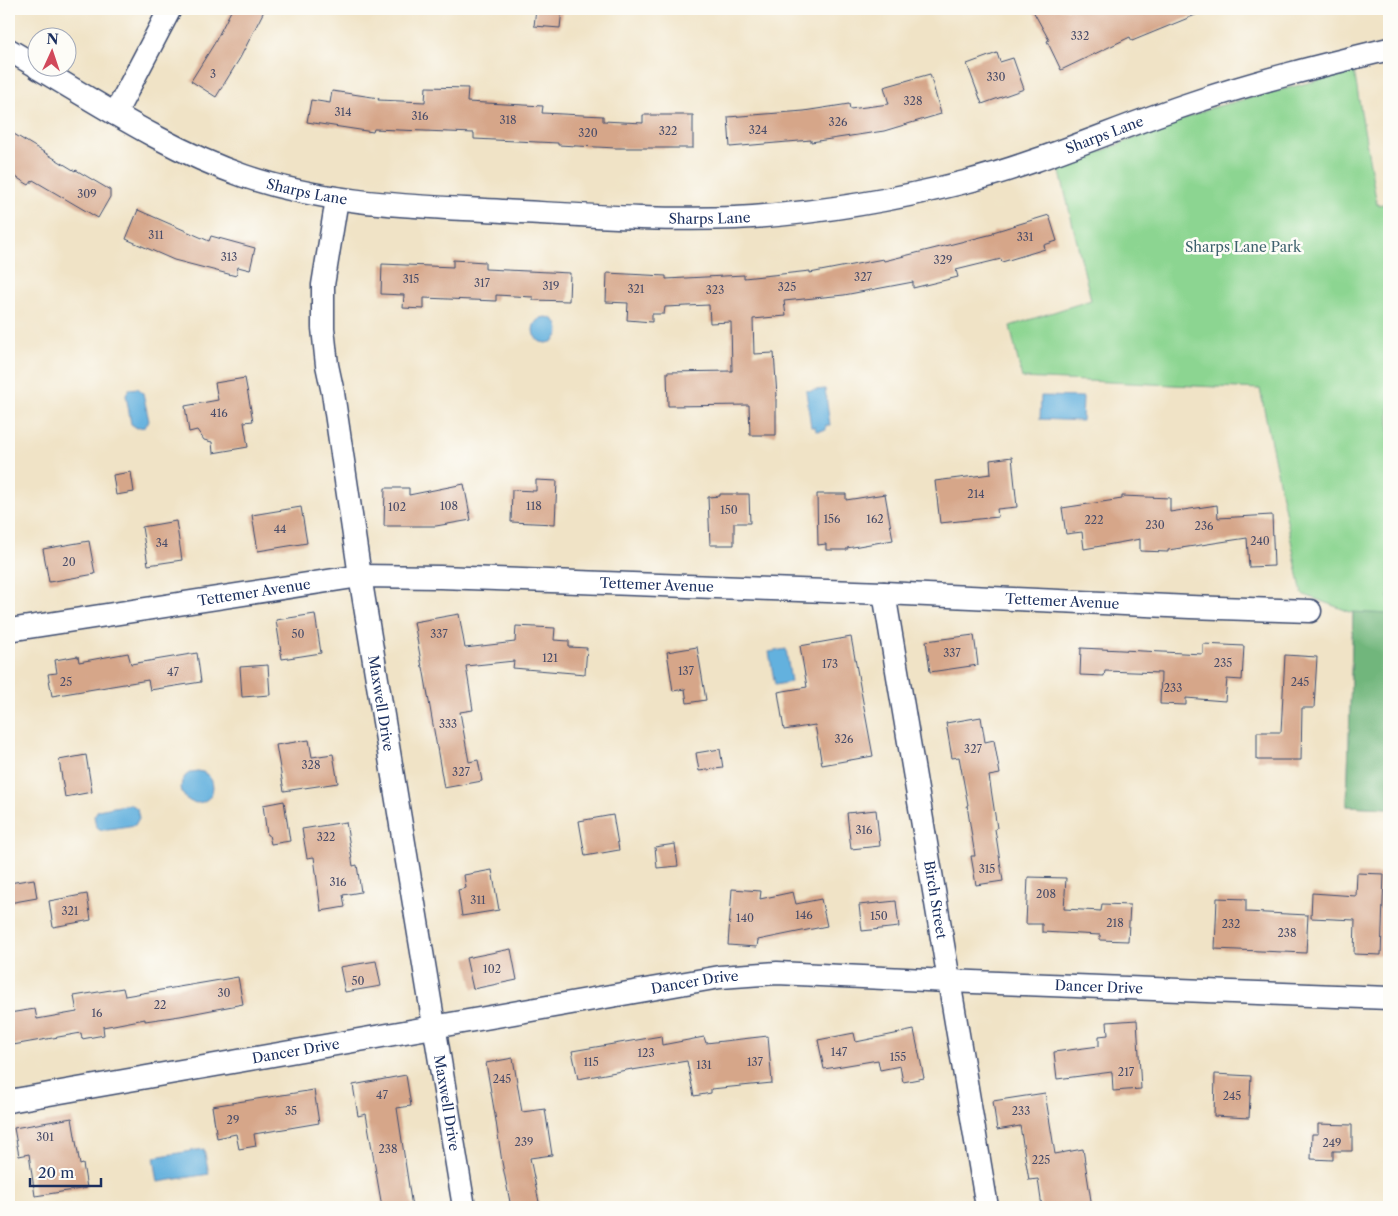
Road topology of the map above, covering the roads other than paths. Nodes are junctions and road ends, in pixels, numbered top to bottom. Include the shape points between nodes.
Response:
1 (170, 9) edge
2 (1389, 49) edge
3 (9, 50) edge
4 (28, 61) edge
5 (56, 78) edge
6 (115, 114) junction
7 (337, 199) junction
8 (360, 576) junction
9 (884, 593) junction
10 (1310, 611) dead end
11 (9, 630) edge
12 (948, 981) junction
13 (1389, 998) edge
14 (434, 1026) junction
15 (9, 1101) edge
16 (464, 1207) edge
17 (987, 1207) edge

1 - 6 street
2 - 7 street, Sharps Lane via 1274,77 1189,104 1042,159 967,181 891,199 814,211 736,218 658,219
3 - 4 street, Sharps Lane
5 - 6 street, Sharps Lane
6 - 7 street, Sharps Lane via 184,151 243,175
7 - 8 street, Maxwell Drive via 323,285 323,328
8 - 9 street, Tettemer Avenue
8 - 11 street, Tettemer Avenue
8 - 14 street, Maxwell Drive
9 - 10 street, Tettemer Avenue
9 - 12 street, Birch Street
12 - 13 street, Dancer Drive
12 - 14 street, Dancer Drive via 777,973 720,977
12 - 17 street, Birch Street
14 - 15 street, Dancer Drive
14 - 16 street, Maxwell Drive

